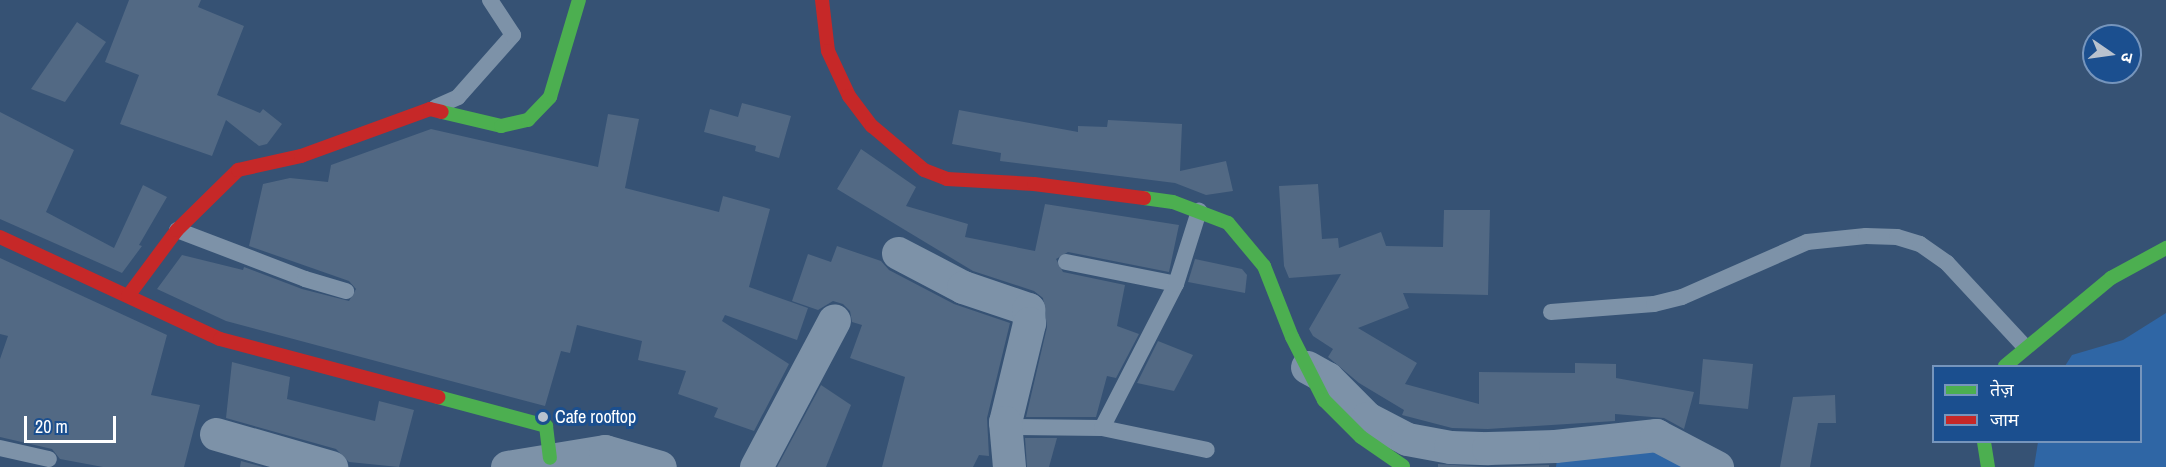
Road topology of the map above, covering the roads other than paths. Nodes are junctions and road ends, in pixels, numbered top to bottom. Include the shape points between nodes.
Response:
1 (490, 0) edge
2 (579, 0) edge
3 (822, 0) edge
4 (430, 109) junction
5 (1199, 211) junction
6 (177, 230) junction
7 (0, 237) edge
8 (2166, 248) edge
9 (898, 253) dead end
10 (1066, 262) dead end
11 (1176, 284) junction
12 (345, 291) dead end
13 (128, 296) junction
14 (1551, 312) dead end
15 (834, 320) dead end
16 (2025, 347) junction
17 (2006, 365) edge
18 (1307, 367) junction
19 (1007, 427) junction
20 (1102, 428) junction
21 (216, 434) dead end
22 (1984, 443) edge
23 (0, 448) edge
24 (1207, 450) dead end
25 (50, 459) dead end
26 (556, 461) edge
27 (312, 465) edge
28 (1404, 466) edge
29 (507, 467) edge
30 (660, 467) edge
31 (756, 467) edge
32 (1009, 467) edge
33 (1717, 467) edge
34 (1988, 467) edge

1 - 4 lane via 513,35 458,97
2 - 4 street via 550,97 528,120 501,126
3 - 5 street via 828,51 849,96 872,126 924,170 947,179 1034,183 1173,202
4 - 6 street via 301,156 238,170
5 - 11 lane
5 - 18 street via 1228,223 1264,266
6 - 12 lane
6 - 13 street
7 - 13 street
8 - 16 street via 2131,263
9 - 19 street via 963,286 1028,309 1029,323 1010,397
10 - 11 lane
11 - 20 lane
13 - 26 street via 220,339 546,426
14 - 16 lane via 1654,304 1682,297 1807,242 1897,237 1920,244 1947,263
15 - 31 street
16 - 17 street
18 - 28 street via 1339,418
18 - 33 street via 1327,378 1367,418 1407,439 1450,447 1488,448 1555,446 1656,435
19 - 20 lane
19 - 32 street
20 - 24 lane
21 - 27 street
22 - 34 street
23 - 25 lane
26 - 29 street
26 - 30 street via 606,451

